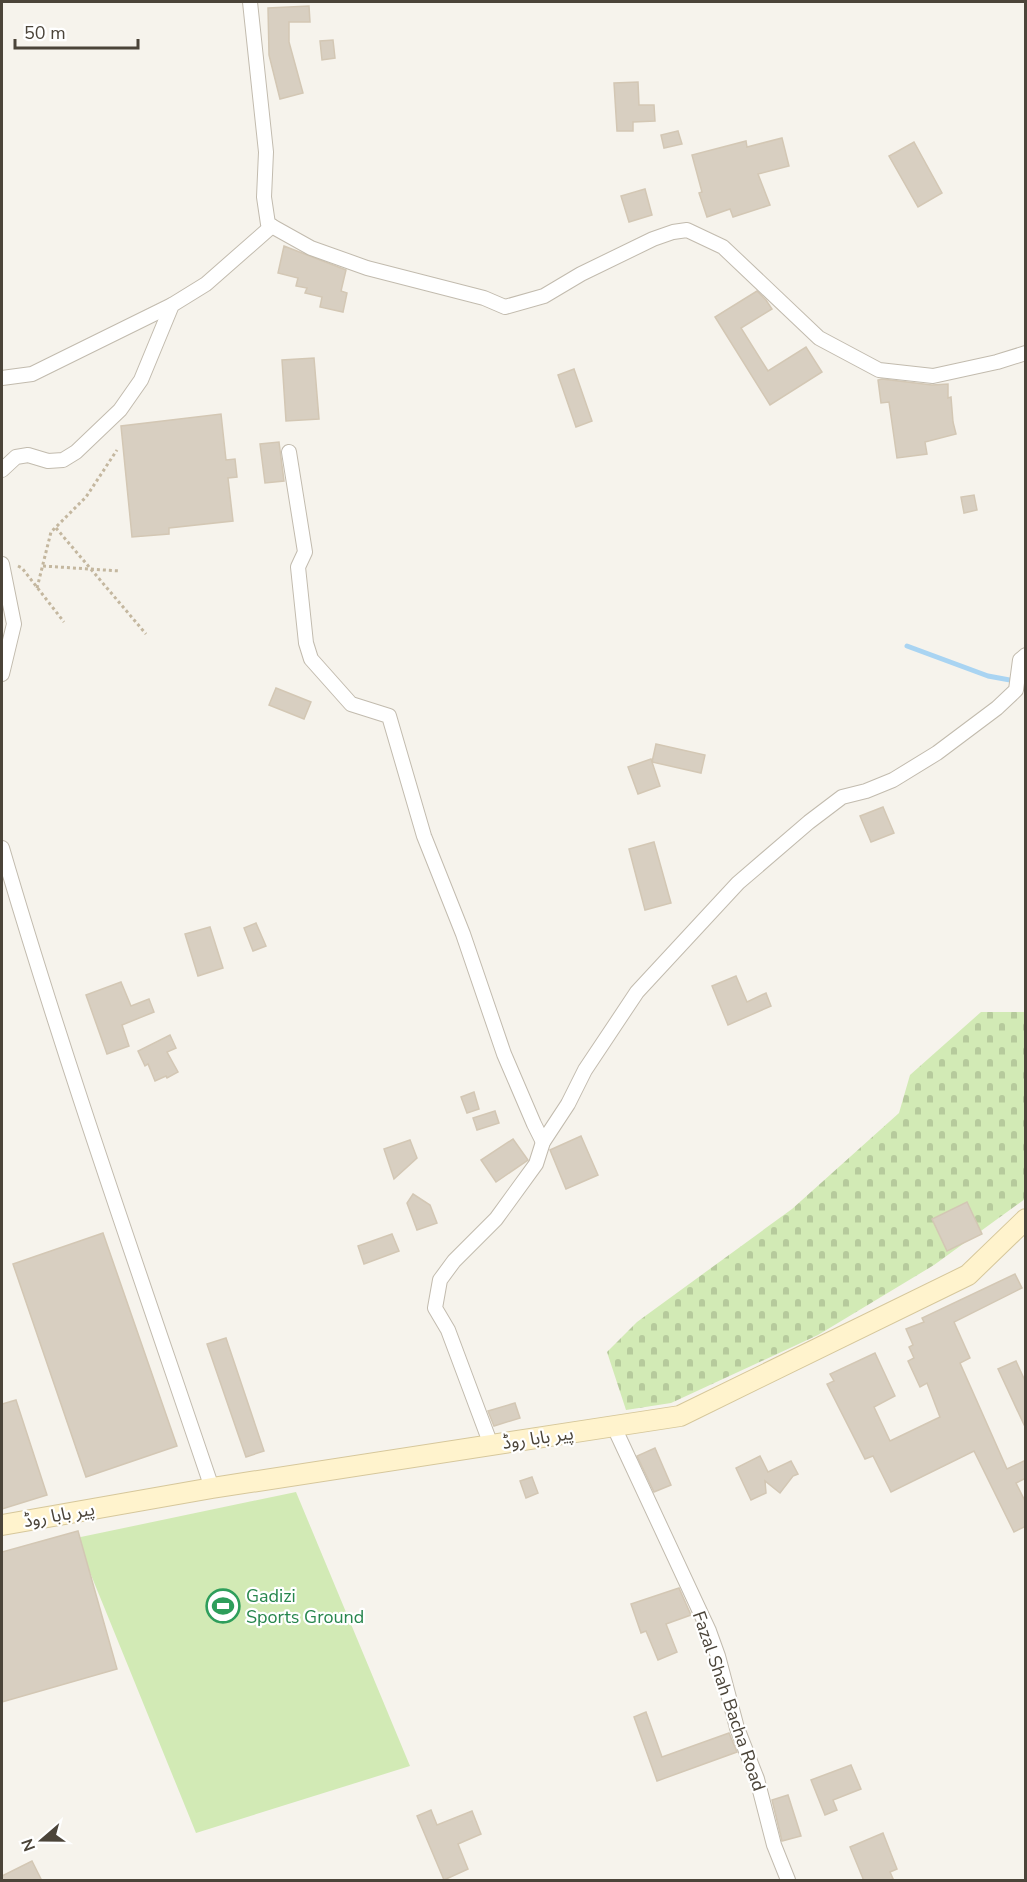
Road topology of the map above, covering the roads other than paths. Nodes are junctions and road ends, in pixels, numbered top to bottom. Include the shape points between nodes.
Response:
1 (250, 2) edge
2 (272, 226) junction
3 (172, 305) junction
4 (1026, 353) edge
5 (2, 378) edge
6 (289, 452) dead end
7 (2, 470) edge
8 (7, 565) edge
9 (1023, 658) edge
10 (2, 674) edge
11 (2, 848) edge
12 (543, 1142) junction
13 (1026, 1219) edge
14 (614, 1427) junction
15 (491, 1445) junction
16 (212, 1488) junction
17 (2, 1525) edge
18 (788, 1881) edge

1 - 2 street via 266,152 264,197 268,224
2 - 3 street via 206,284
2 - 4 street via 311,248 367,268 505,307 544,296 653,238 687,230 723,247 819,338 879,370 933,376
3 - 5 street via 32,374
3 - 7 street via 141,380 120,411 63,460 48,461 28,455 16,457
6 - 12 street via 305,552 298,567 311,659 351,704 389,716 424,836 504,1054
8 - 10 street via 14,624
9 - 12 street via 1016,690 997,708 893,780 842,797 738,883 638,993 585,1070
11 - 16 street via 93,1135
12 - 15 street via 536,1164 496,1219 440,1280 435,1308 448,1330
13 - 14 main road, پیر بابا روڈ via 968,1275 680,1416
14 - 15 main road, پیر بابا روڈ
14 - 18 street, Fazal Shah Bacha Road via 709,1631
15 - 16 main road, پیر بابا روڈ
16 - 17 main road, پیر بابا روڈ

